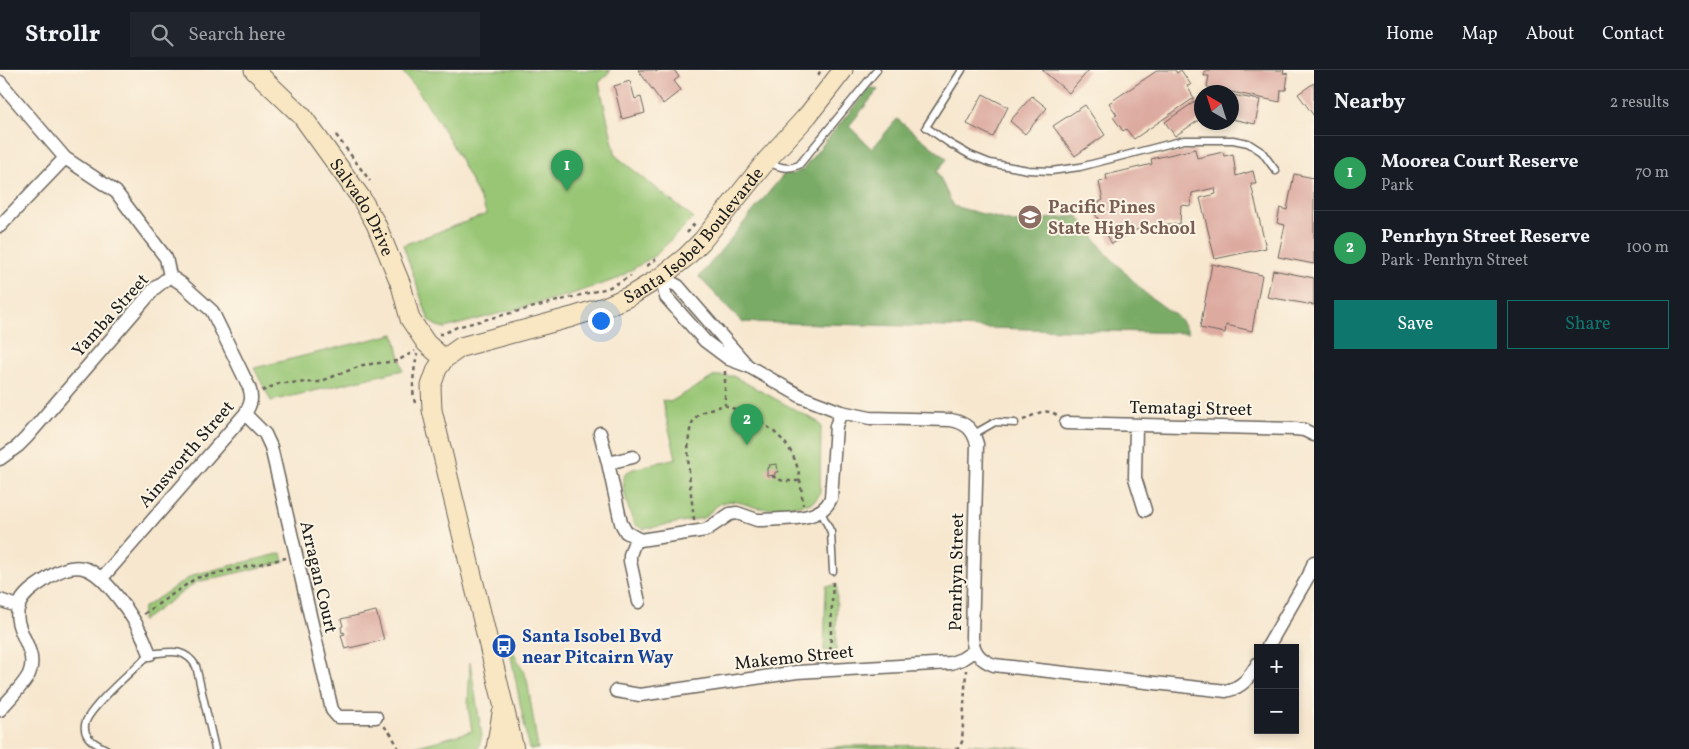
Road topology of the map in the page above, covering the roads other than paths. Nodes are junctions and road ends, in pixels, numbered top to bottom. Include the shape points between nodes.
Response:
1 (254, 70) edge
2 (843, 70) edge
3 (877, 70) edge
4 (962, 70) edge
5 (0, 82) edge
6 (65, 158) junction
7 (767, 160) junction
8 (1276, 170) dead end
9 (0, 226) edge
10 (654, 272) junction
11 (170, 276) junction
12 (444, 359) junction
13 (841, 412) junction
14 (245, 414) junction
15 (1066, 422) road end
16 (1015, 423) road end
17 (1136, 425) junction
18 (600, 433) dead end
19 (974, 434) junction
20 (1314, 435) edge
21 (633, 457) dead end
22 (0, 459) edge
23 (608, 463) junction
24 (1145, 510) dead end
25 (821, 512) junction
26 (636, 538) junction
27 (1314, 562) edge
28 (833, 570) road end
29 (102, 578) junction
30 (0, 600) edge
31 (639, 602) dead end
32 (19, 607) junction
33 (1269, 644) edge
34 (974, 651) junction
35 (150, 654) junction
36 (1254, 669) edge
37 (616, 691) dead end
38 (12, 694) junction
39 (0, 701) edge
40 (503, 705) junction
41 (0, 710) edge
42 (376, 717) road end
43 (106, 749) edge
44 (215, 749) edge
45 (496, 749) edge
46 (514, 749) edge

1 - 12 street, Salvado Drive via 302,116 361,198 376,224 401,285 410,319 426,343
2 - 7 street, Santa Isobel Boulevarde
3 - 7 lane via 799,165 792,168 775,166
4 - 8 lane via 926,127 948,143 990,163 1051,171 1080,167 1184,140 1232,140 1248,143 1262,152
5 - 6 street, Yamba Street
6 - 9 street
6 - 11 street, Yamba Street via 116,192 166,258
7 - 10 street, Santa Isobel Boulevarde via 686,257
10 - 12 street, Santa Isobel Boulevarde via 630,296 606,306 461,347
10 - 13 street via 678,286 748,366 802,397
11 - 14 street, Ainsworth Street via 205,304 216,320 250,387 250,407
11 - 22 street, Yamba Street via 155,288 26,438
12 - 40 street via 431,386 432,410
13 - 19 street via 870,418 951,420 968,426
13 - 25 street via 836,426 832,498
14 - 29 street, Ainsworth Street
14 - 42 street, Arragan Court via 265,434 271,447 332,710 338,717
15 - 17 street, Tematagi Street
16 - 19 lane via 994,422
17 - 20 street, Tematagi Street via 1295,429
17 - 24 street via 1135,478
18 - 23 street
19 - 34 street, Penrhyn Street via 977,444
21 - 23 street
23 - 26 street via 621,523 626,532
25 - 26 street via 804,517 764,520 737,514 725,517 706,530 645,540
25 - 28 lane via 831,532
26 - 31 street via 630,562
27 - 33 street
29 - 32 street via 83,568 66,568 30,590
29 - 35 street via 135,620
30 - 32 street
32 - 38 street via 20,628 32,654 32,664 26,679
34 - 36 street, Penrhyn Street via 994,665 1226,691 1244,684
34 - 37 street, Makemo Street via 951,663 798,672 640,695
35 - 43 lane via 86,719 85,732 89,739
35 - 44 lane via 178,652 192,660
38 - 39 street
38 - 41 street
40 - 45 street
40 - 46 street

